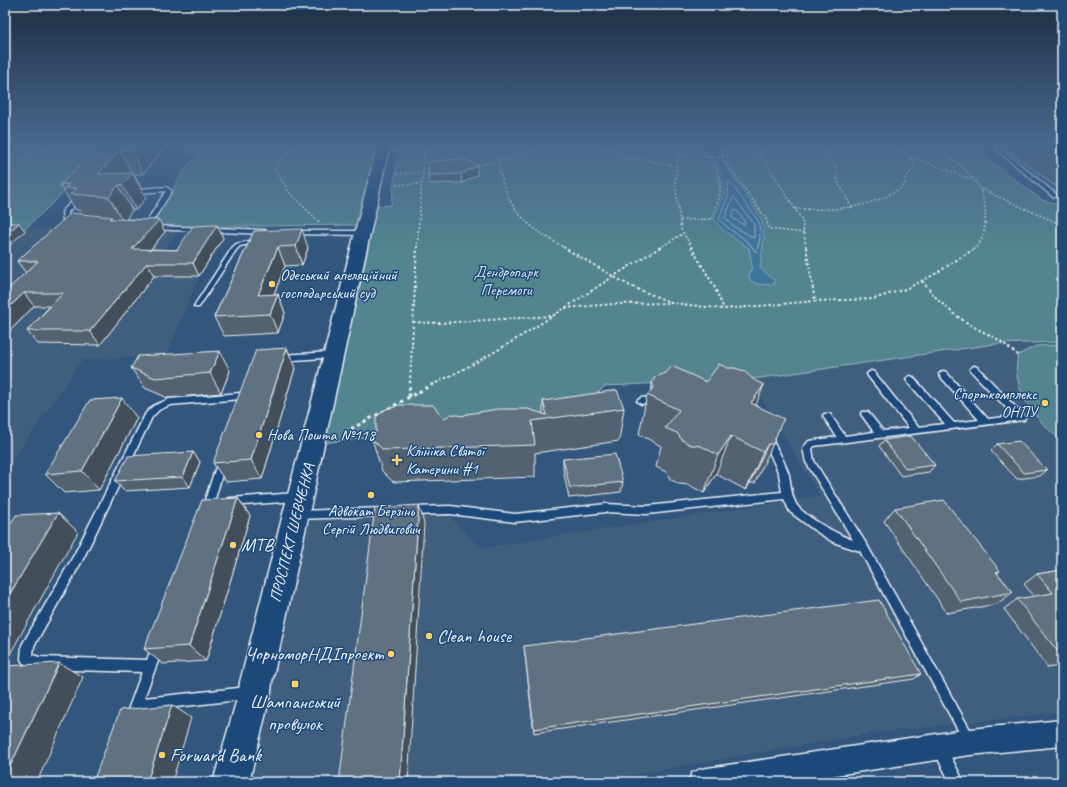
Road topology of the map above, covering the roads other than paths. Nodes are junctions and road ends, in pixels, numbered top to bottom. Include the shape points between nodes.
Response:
1 (376, 180) edge
2 (1035, 180) edge
3 (86, 190) edge
4 (138, 191) dead end
5 (1055, 196) dead end
6 (82, 223) edge
7 (138, 227) edge
8 (145, 228) junction
9 (270, 232) edge
10 (364, 233) junction
11 (286, 236) edge
12 (264, 240) edge
13 (197, 306) dead end
14 (335, 355) junction
15 (271, 359) edge
16 (974, 369) dead end
17 (871, 374) dead end
18 (943, 374) dead end
19 (910, 379) dead end
20 (241, 397) edge
21 (663, 398) edge
22 (641, 401) dead end
23 (864, 414) dead end
24 (827, 416) dead end
25 (986, 422) junction
26 (952, 426) junction
27 (916, 430) junction
28 (764, 432) edge
29 (880, 434) junction
30 (843, 439) junction
31 (225, 450) edge
32 (787, 495) junction
33 (210, 503) junction
34 (298, 506) junction
35 (204, 518) edge
36 (863, 548) junction
37 (161, 636) edge
38 (150, 666) junction
39 (255, 692) junction
40 (136, 705) junction
41 (128, 726) edge
42 (1062, 733) edge
43 (970, 742) junction
44 (938, 747) junction
45 (231, 782) edge
46 (701, 782) edge
47 (957, 782) edge

1 - 10 main road, ПРОСПЕКТ ШЕВЧЕНКА
2 - 5 lane
3 - 6 lane via 65,212 65,219
4 - 8 lane via 169,191
7 - 8 lane
8 - 9 lane
10 - 11 lane
10 - 14 main road, ПРОСПЕКТ ШЕВЧЕНКА
12 - 13 lane via 238,245
14 - 15 lane
14 - 34 main road, ПРОСПЕКТ ШЕВЧЕНКА
16 - 25 lane via 1021,418
17 - 27 lane
18 - 25 lane
19 - 26 lane
20 - 38 lane via 169,402 156,408 149,415 78,558 28,645 27,658 39,663
21 - 22 lane
23 - 29 lane
24 - 30 lane
25 - 26 lane
26 - 27 lane
27 - 29 lane
28 - 32 lane via 784,474
29 - 30 lane
30 - 36 lane via 812,443 807,448 810,462
31 - 33 lane
32 - 34 lane via 647,510 606,508 515,518 450,510
32 - 36 lane via 793,509 817,527 837,539
33 - 34 lane
33 - 35 lane
34 - 39 main road, ПРОСПЕКТ ШЕВЧЕНКА
36 - 43 lane
37 - 38 lane
38 - 40 lane
39 - 40 lane
39 - 45 main road, ПРОСПЕКТ ШЕВЧЕНКА
40 - 41 lane
42 - 43 street
43 - 44 street
44 - 46 street
44 - 47 lane

